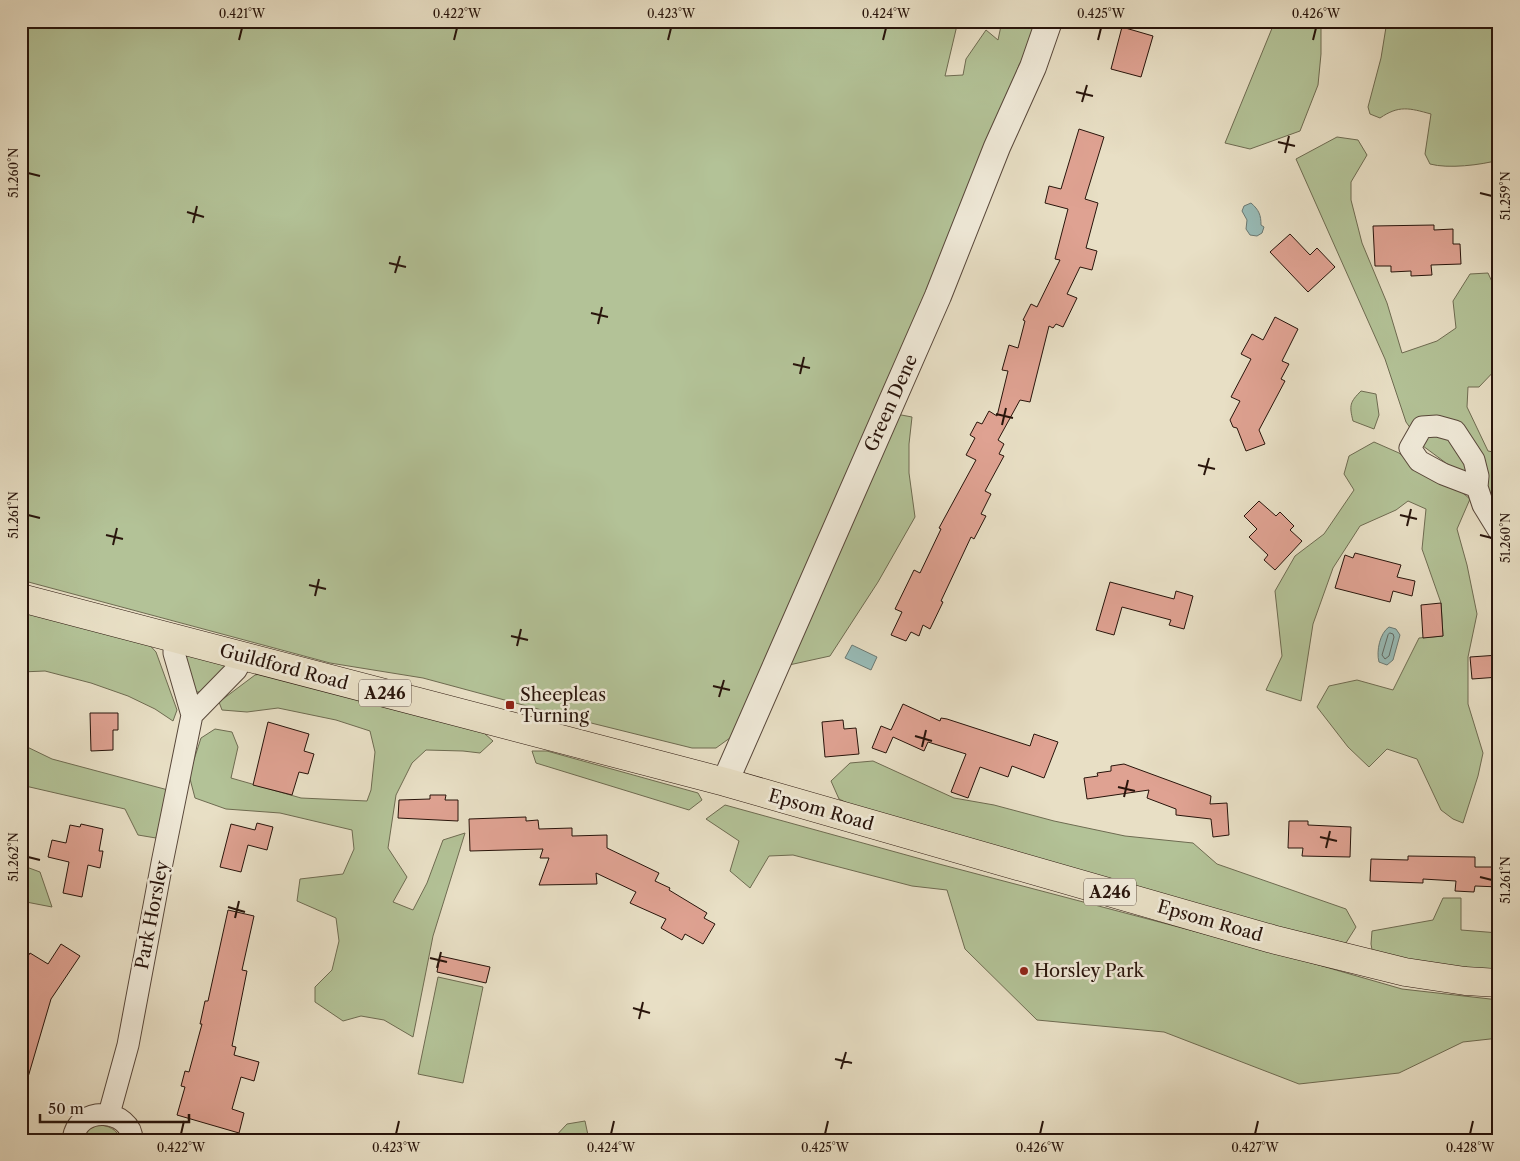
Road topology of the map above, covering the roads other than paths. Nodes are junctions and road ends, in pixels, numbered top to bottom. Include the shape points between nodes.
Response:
1 (1049, 21) edge
2 (1477, 487) dead end
3 (1499, 531) edge
4 (34, 602) edge
5 (174, 638) junction
6 (244, 656) junction
7 (192, 715) junction
8 (725, 782) junction
9 (1499, 983) edge
10 (109, 1114) junction
11 (73, 1140) edge
12 (132, 1140) edge

1 - 8 street, Green Dene via 938,296
2 - 3 street via 1483,505
4 - 5 main road, Guildford Road / A246
5 - 6 main road, Guildford Road / A246
5 - 7 street, Park Horsley via 174,653
6 - 7 street via 236,670
6 - 8 main road, Guildford Road / A246
7 - 10 street, Park Horsley via 128,1045
8 - 9 main road, Epsom Road / A246 via 1272,939 1404,972
10 - 11 street via 86,1118 78,1126
10 - 12 street via 124,1122

